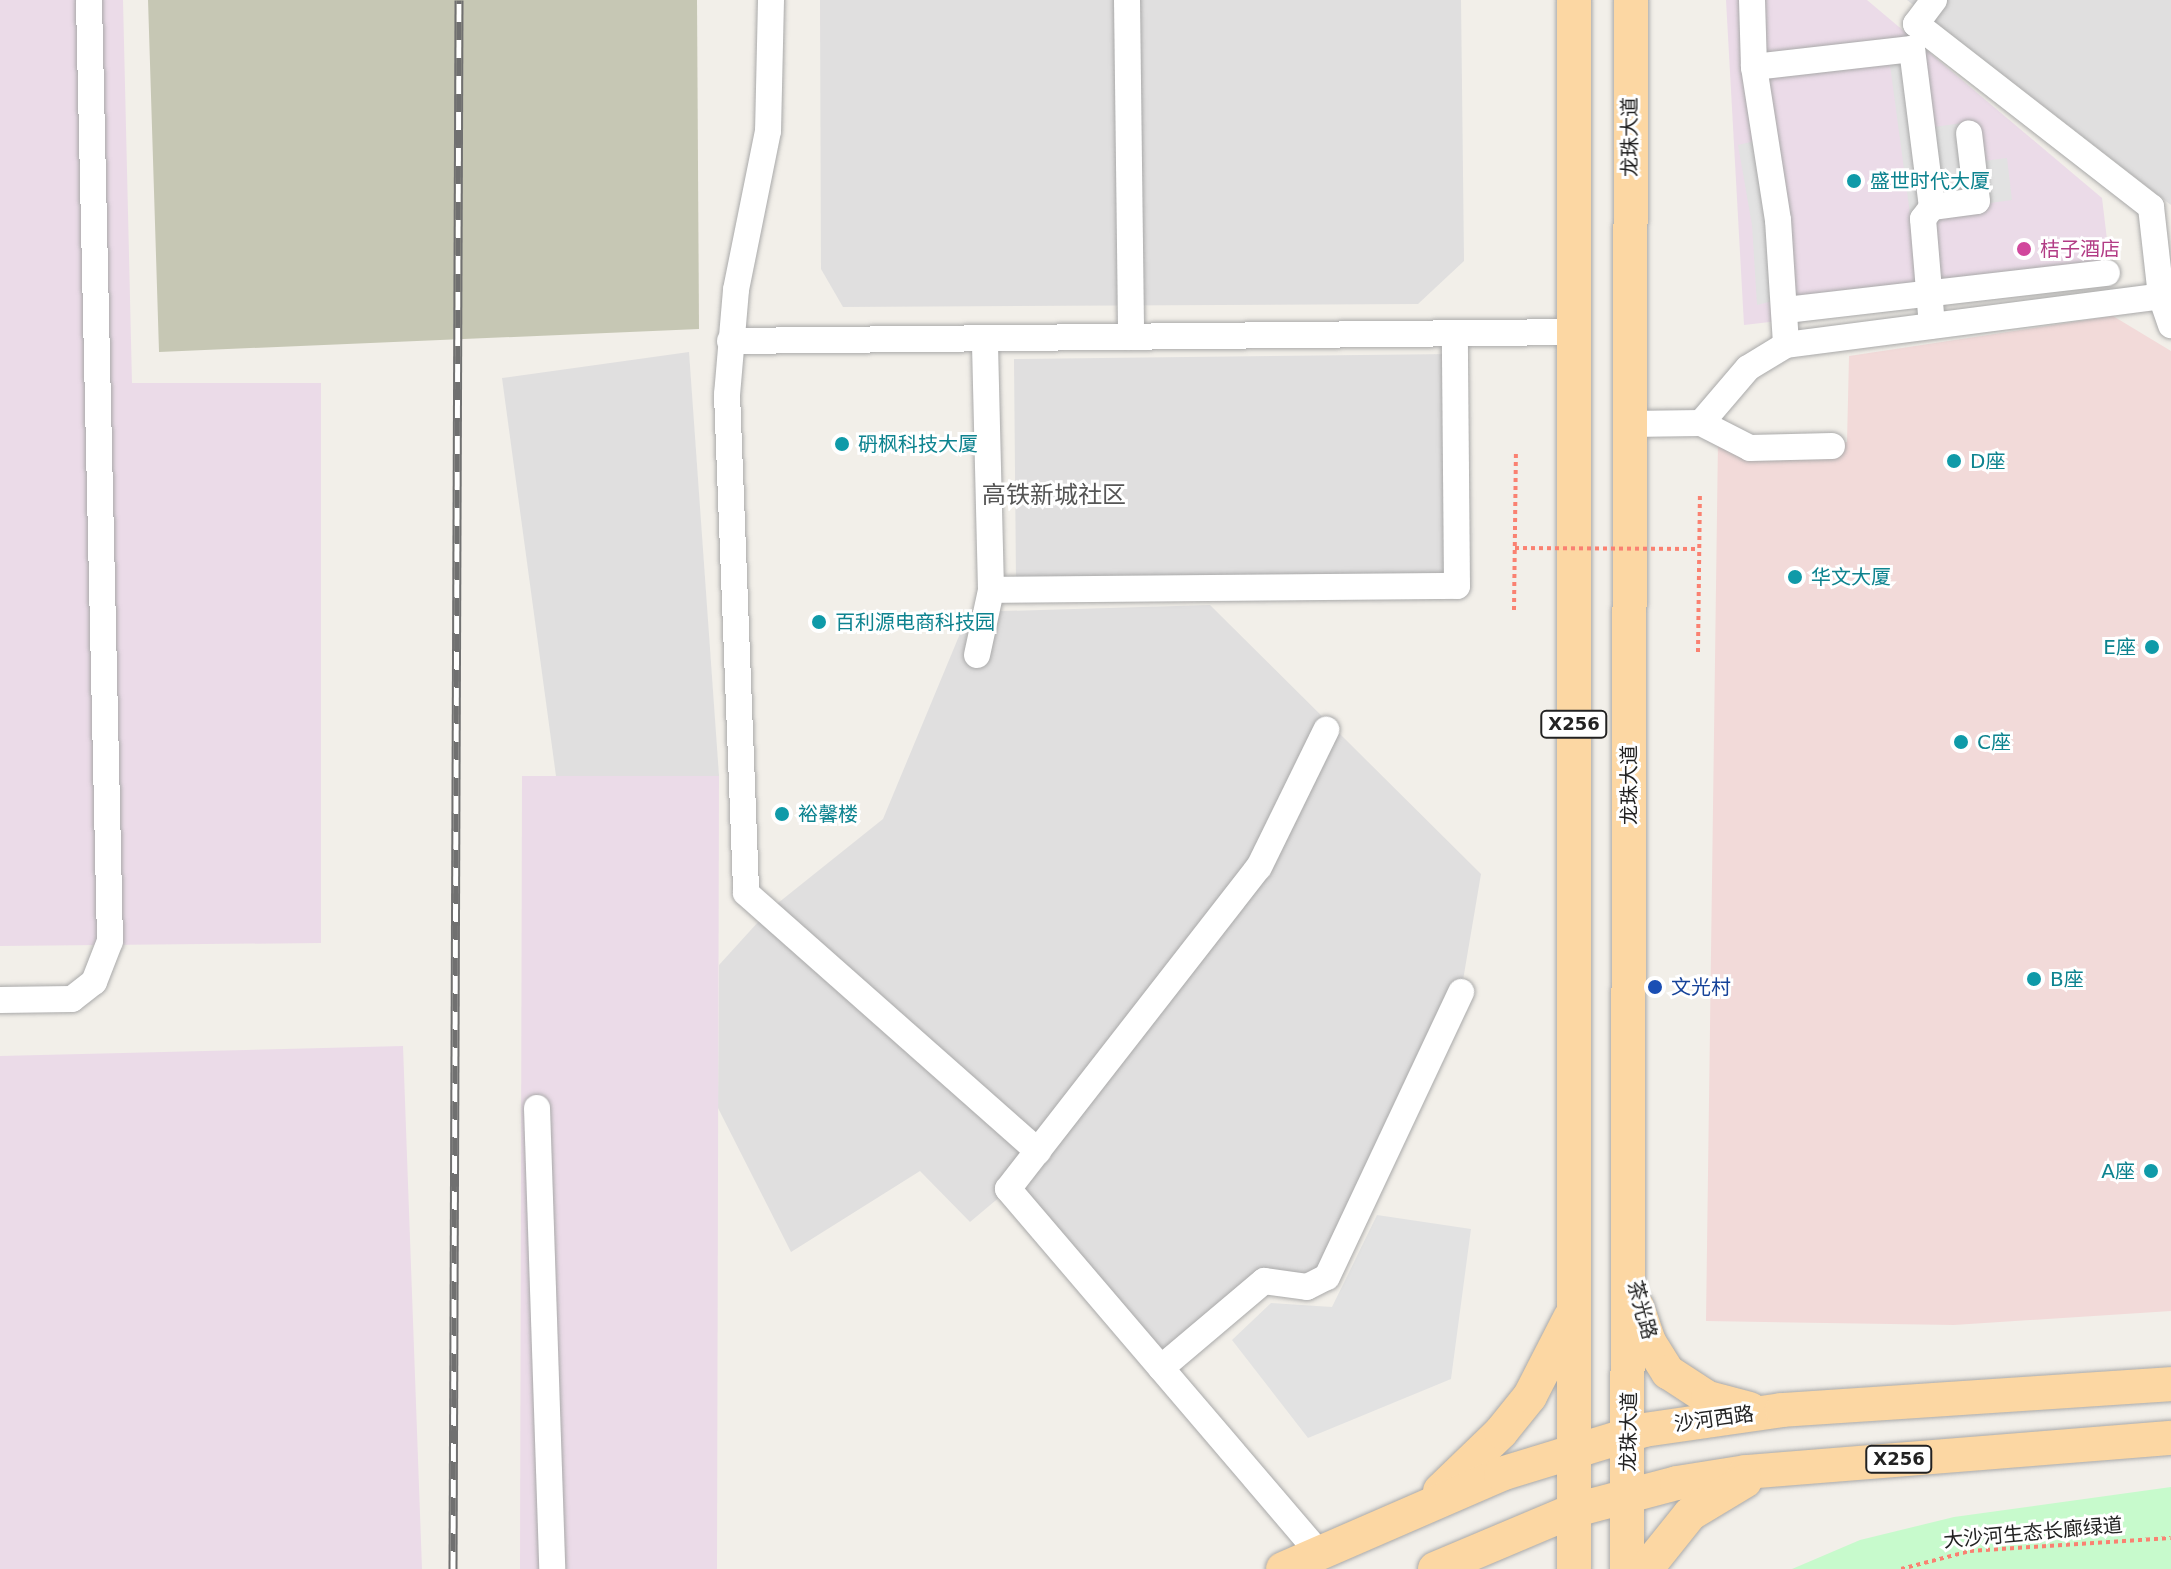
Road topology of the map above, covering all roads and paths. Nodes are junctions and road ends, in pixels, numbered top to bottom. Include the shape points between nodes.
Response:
1 (89, 0) edge
2 (771, 0) edge
3 (1127, 0) edge
4 (1574, 0) edge
5 (1631, 0) edge
6 (1752, 0) edge
7 (1934, 0) edge
8 (1754, 67) junction
9 (1969, 133) dead end
10 (1932, 207) junction
11 (2107, 273) dead end
12 (1929, 293) junction
13 (2161, 296) junction
14 (1786, 310) junction
15 (2171, 325) edge
16 (1932, 326) junction
17 (1573, 332) junction
18 (1455, 333) junction
19 (1131, 337) junction
20 (985, 338) junction
21 (730, 341) junction
22 (1786, 345) junction
23 (1701, 423) junction
24 (1629, 424) junction
25 (1832, 446) dead end
26 (1516, 451) dead end
27 (1700, 493) dead end
28 (1515, 548) junction
29 (1699, 549) junction
30 (991, 590) junction
31 (1514, 610) dead end
32 (1698, 652) dead end
33 (977, 655) dead end
34 (1326, 730) dead end
35 (1461, 992) dead end
36 (0, 1000) edge
37 (537, 1108) dead end
38 (1038, 1151) junction
39 (1631, 1263) junction
40 (1576, 1295) junction
41 (1161, 1368) junction
42 (2171, 1384) edge
43 (1782, 1410) junction
44 (1629, 1433) junction
45 (2171, 1438) edge
46 (1576, 1448) junction
47 (1777, 1469) junction
48 (1628, 1494) junction
49 (1575, 1510) junction
50 (1408, 1514) junction
51 (2171, 1538) edge
52 (1319, 1553) junction
53 (552, 1569) edge
54 (1283, 1569) edge
55 (1435, 1569) edge
56 (1574, 1569) edge
57 (1627, 1569) edge
58 (1646, 1569) edge
59 (1901, 1569) edge

1 - 36 street via 110,941 94,982 72,999
2 - 21 street via 768,131
3 - 19 street
4 - 17 main road, X256
5 - 24 main road, 龙珠大道 / X256
6 - 8 street
7 - 13 street via 1916,24 2151,207
8 - 10 street via 1912,49
8 - 14 street
9 - 10 street via 1977,201
10 - 12 street via 1923,219
11 - 12 street
12 - 14 street
12 - 16 street
13 - 15 street
13 - 16 street
14 - 22 street
16 - 22 street
17 - 18 street
17 - 40 main road, X256
18 - 19 street
18 - 30 street via 1457,586
19 - 20 street
20 - 21 street
20 - 30 street
21 - 38 street via 726,424 746,893
22 - 23 street via 1748,368
23 - 24 street
23 - 25 street via 1750,448
24 - 39 main road, 龙珠大道 / X256
26 - 28 path
27 - 29 path
28 - 29 path, bridge
28 - 31 path
29 - 32 path
30 - 33 street
34 - 38 street via 1259,867
35 - 41 street via 1327,1277 1307,1287 1264,1281
37 - 53 street
38 - 41 street via 1008,1189
39 - 43 main road, 茶光路 / X256 via 1644,1330 1668,1372 1721,1403
39 - 44 main road, 龙珠大道 / X256
40 - 46 main road, X256
40 - 50 main road via 1550,1364 1514,1418 1453,1480
41 - 52 street
42 - 43 main road, 沙河西路 / X256
43 - 44 main road, 沙河西路
44 - 46 main road, 沙河西路
44 - 48 main road, 龙珠大道 / X256
45 - 47 main road, X256
46 - 49 main road, X256
46 - 50 main road, 沙河西路
47 - 48 main road, X256
47 - 58 main road via 1715,1495 1673,1529
48 - 49 main road, X256
48 - 57 main road, 龙珠大道
49 - 55 main road
49 - 56 main road
50 - 52 main road, 沙河西路
51 - 59 path, 大沙河生态长廊绿道 via 1982,1550
52 - 54 main road, 沙河西路

